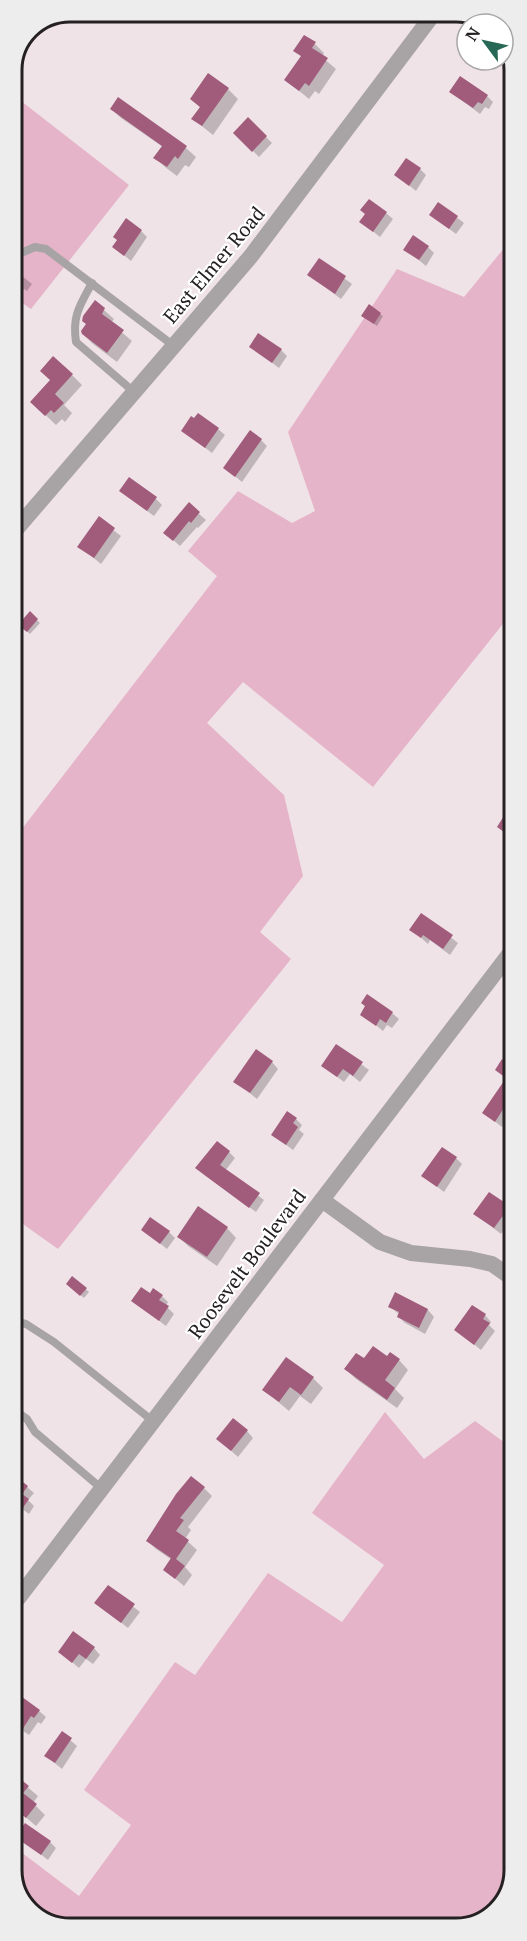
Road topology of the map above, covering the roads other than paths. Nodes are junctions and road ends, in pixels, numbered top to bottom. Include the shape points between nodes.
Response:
1 (427, 23) edge
2 (22, 253) edge
3 (92, 283) junction
4 (174, 346) junction
5 (134, 392) junction
6 (22, 522) edge
7 (504, 961) edge
8 (322, 1200) junction
9 (504, 1272) edge
10 (22, 1323) edge
11 (22, 1415) edge
12 (154, 1422) junction
13 (101, 1488) junction
14 (22, 1593) edge

1 - 4 street, East Elmer Road via 251,256
2 - 3 lane via 35,247 46,249
3 - 4 lane
3 - 5 lane via 74,325 76,342
4 - 5 street, East Elmer Road
5 - 6 street, East Elmer Road
7 - 8 street, Roosevelt Boulevard
8 - 9 street via 380,1242 411,1253 492,1264
8 - 12 street, Roosevelt Boulevard
10 - 12 lane via 54,1342
11 - 13 lane via 35,1432
12 - 13 street, Roosevelt Boulevard
13 - 14 street, Roosevelt Boulevard

